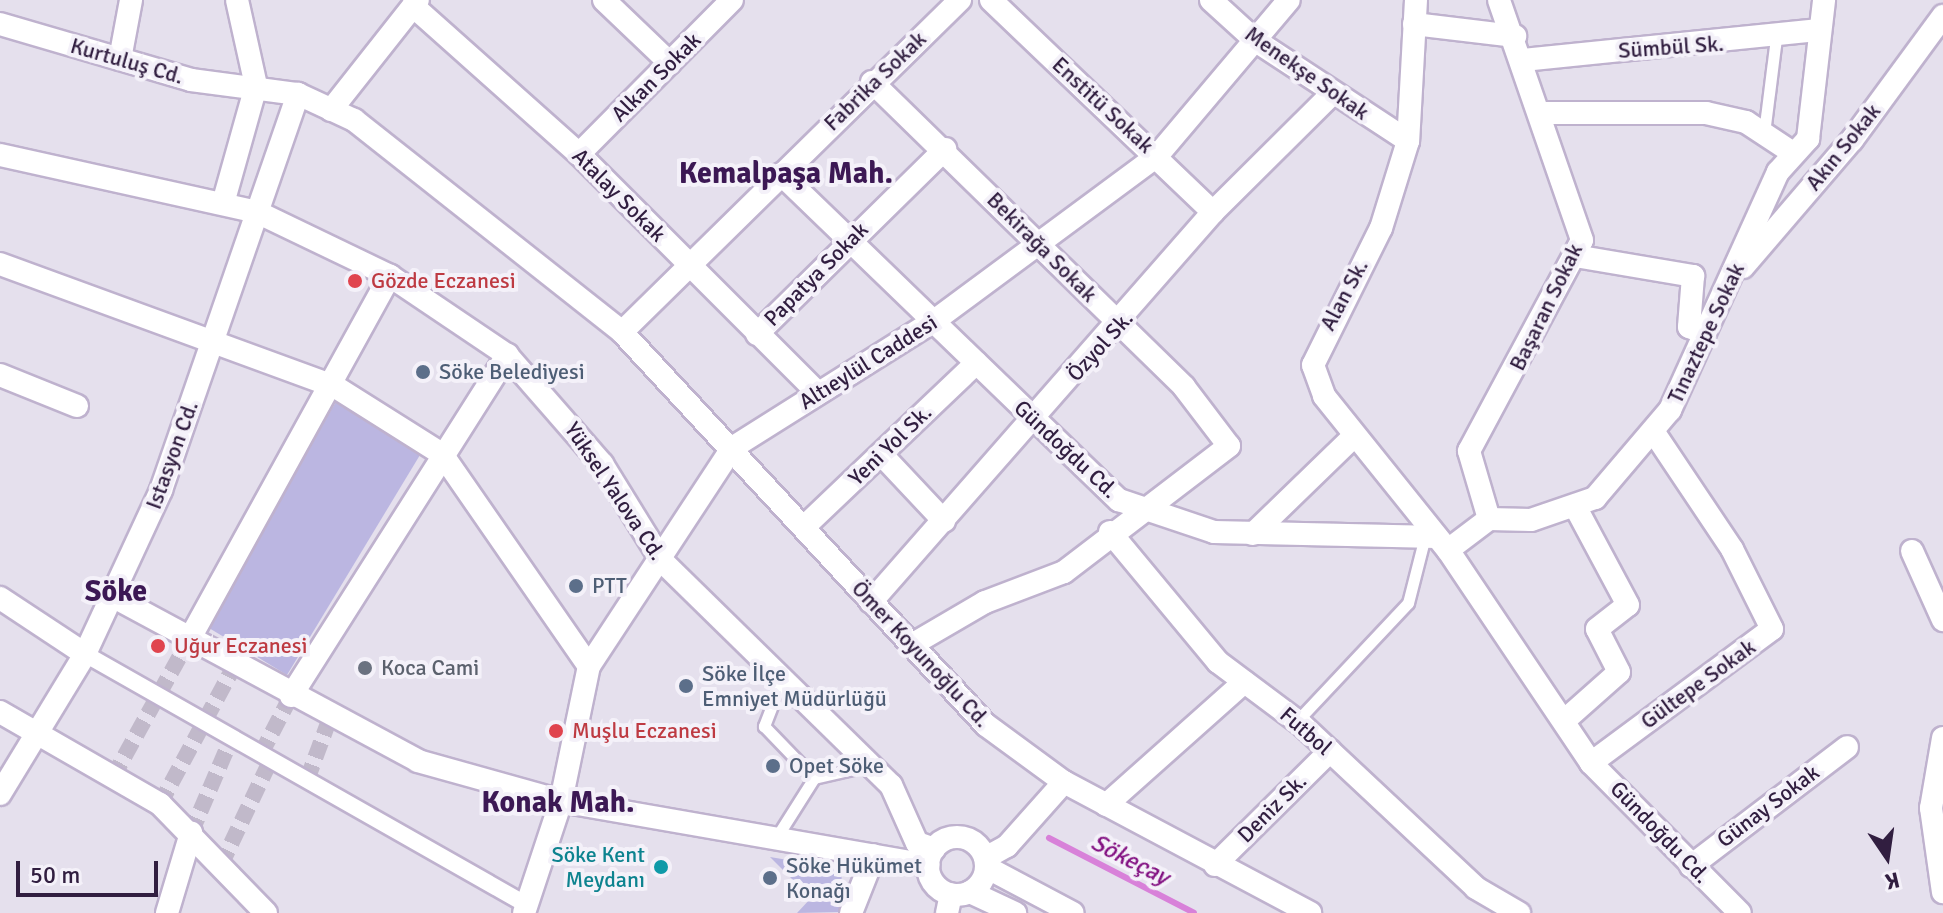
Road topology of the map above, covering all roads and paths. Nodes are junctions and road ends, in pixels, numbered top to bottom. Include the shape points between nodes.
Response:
1 (131, 0) edge
2 (237, 0) edge
3 (604, 0) edge
4 (732, 0) edge
5 (960, 0) edge
6 (991, 0) edge
7 (1211, 0) edge
8 (1289, 0) edge
9 (1416, 0) edge
10 (1499, 0) edge
11 (1824, 0) edge
12 (1937, 0) edge
13 (416, 3) edge
14 (1943, 5) edge
15 (1943, 16) edge
16 (0, 24) edge
17 (1414, 24) junction
18 (1819, 30) junction
19 (1515, 36) junction
20 (1776, 38) junction
21 (1256, 41) junction
22 (120, 59) junction
23 (1523, 60) junction
24 (670, 63) junction
25 (872, 82) junction
26 (256, 86) junction
27 (1333, 93) junction
28 (298, 94) junction
29 (331, 110) junction
30 (1542, 113) junction
31 (1763, 134) junction
32 (1408, 141) junction
33 (945, 149) junction
34 (1793, 153) junction
35 (579, 154) junction
36 (0, 155) edge
37 (1157, 156) junction
38 (781, 174) junction
39 (224, 200) junction
40 (257, 212) junction
41 (1213, 212) junction
42 (851, 239) junction
43 (1037, 246) junction
44 (1575, 256) junction
45 (0, 264) edge
46 (689, 265) junction
47 (1737, 274) junction
48 (390, 276) junction
49 (934, 321) junction
50 (1120, 324) junction
51 (622, 332) junction
52 (1705, 333) junction
53 (757, 334) junction
54 (213, 342) junction
55 (507, 355) junction
56 (976, 363) junction
57 (0, 375) edge
58 (334, 386) junction
59 (818, 393) junction
60 (77, 406) dead end
61 (1033, 421) junction
62 (1653, 431) junction
63 (1354, 436) junction
64 (732, 448) junction
65 (442, 454) junction
66 (881, 454) junction
67 (1575, 506) junction
68 (1141, 508) junction
69 (1489, 519) junction
70 (944, 521) junction
71 (804, 527) junction
72 (1110, 532) junction
73 (1253, 534) junction
74 (1436, 542) junction
75 (1912, 551) dead end
76 (662, 561) junction
77 (114, 597) junction
78 (0, 598) edge
79 (871, 602) junction
80 (1943, 620) edge
81 (189, 640) junction
82 (913, 644) junction
83 (85, 654) junction
84 (589, 666) junction
85 (783, 677) junction
86 (1244, 682) junction
87 (291, 696) junction
88 (0, 712) edge
89 (1565, 720) junction
90 (1297, 721) junction
91 (37, 734) junction
92 (1943, 738) edge
93 (1847, 747) dead end
94 (1330, 751) junction
95 (1591, 763) junction
96 (871, 765) junction
97 (814, 778) junction
98 (1064, 782) junction
99 (0, 794) edge
100 (561, 801) junction
101 (1106, 805) junction
102 (191, 833) junction
103 (775, 839) junction
104 (874, 855) junction
105 (931, 857) junction
106 (986, 863) junction
107 (1215, 865) junction
108 (1691, 866) junction
109 (1943, 892) edge
110 (956, 900) edge
111 (525, 909) edge
112 (167, 913) edge
113 (266, 913) edge
114 (851, 913) edge
115 (1015, 913) edge
116 (1073, 913) edge
117 (1310, 913) edge
118 (1519, 913) edge
119 (1740, 913) edge

1 - 22 street
2 - 26 street
3 - 24 street
4 - 24 street, Alkan Sokak
5 - 25 street, Fabrika Sokak
6 - 37 street, Enstitü Sokak
7 - 21 street, Menekşe Sokak
8 - 21 street, Altıeylül Caddesi
9 - 17 street, Alan Sk.
10 - 19 street, Başaran Sokak
11 - 18 street, Tınaztepe Sokak
12 - 14 street
13 - 29 street
13 - 35 street, Atalay Sokak
15 - 47 street, Akın Sokak via 1852,140
16 - 22 street, Kurtuluş Cd.
17 - 19 street
17 - 32 street, Alan Sk.
18 - 20 street, Sümbül Sk.
18 - 34 street, Tınaztepe Sokak via 1815,110 1808,139
19 - 23 street, Başaran Sokak
20 - 23 street, Sümbül Sk.
20 - 31 lane
21 - 27 street, Menekşe Sokak
21 - 37 street, Altıeylül Caddesi
22 - 26 street, Kurtuluş Cd. via 191,80
23 - 30 street, Başaran Sokak
24 - 35 street, Alkan Sokak
25 - 33 street, Bekirağa Sokak
25 - 38 street, Fabrika Sokak
26 - 28 street, Kurtuluş Cd.
26 - 39 street
27 - 32 street, Menekşe Sokak
27 - 41 street, Özyol Sk.
28 - 29 street, Kurtuluş Cd.
28 - 40 street, Istasyon Cd.
29 - 51 street, Kurtuluş Cd. via 451,194
30 - 31 street via 1706,113
30 - 44 street, Başaran Sokak via 1582,240
31 - 34 street
32 - 63 street, Alan Sk. via 1381,228 1313,365 1324,396
33 - 42 street, Papatya Sokak
33 - 43 street, Bekirağa Sokak
34 - 47 street, Tınaztepe Sokak via 1753,224
35 - 46 street, Atalay Sokak
36 - 39 street, Yüksel Yalova Cd.
37 - 41 street, Enstitü Sokak
37 - 43 street, Altıeylül Caddesi
38 - 42 street, Gündoğdu Cd.
38 - 46 street, Fabrika Sokak
39 - 40 street, Yüksel Yalova Cd.
40 - 48 street, Yüksel Yalova Cd.
40 - 54 street, Istasyon Cd.
41 - 50 street, Özyol Sk.
42 - 49 street, Gündoğdu Cd.
42 - 53 street, Papatya Sokak
43 - 49 street, Altıeylül Caddesi
43 - 50 street, Bekirağa Sokak
44 - 52 street via 1693,276 1689,327
44 - 69 street, Başaran Sokak via 1469,451
45 - 54 street
46 - 51 street, Fabrika Sokak
46 - 53 street, Atalay Sokak
47 - 52 street, Tınaztepe Sokak
48 - 55 street, Yüksel Yalova Cd.
48 - 58 street
49 - 56 street, Gündoğdu Cd.
49 - 59 street, Altıeylül Caddesi
50 - 61 street, Özyol Sk.
50 - 68 street, Bekirağa Sokak via 1229,446
51 - 64 street, Ömer Koyunoğlu Cd.
52 - 62 street, Tınaztepe Sokak via 1696,365
53 - 59 street, Atalay Sokak
54 - 58 street
54 - 77 street, Istasyon Cd.
55 - 65 street
55 - 76 street, Yüksel Yalova Cd. via 602,464
56 - 61 street, Gündoğdu Cd.
56 - 66 street, Yeni Yol Sk.
57 - 60 street
58 - 65 street
58 - 81 street
59 - 64 street, Altıeylül Caddesi
61 - 68 street, Gündoğdu Cd. via 1119,500
61 - 70 street, Özyol Sk.
62 - 67 street, Tınaztepe Sokak via 1595,498
62 - 95 street, Gültepe Sokak via 1732,549 1772,629
63 - 73 street
63 - 74 street, Alan Sk.
64 - 71 street, Ömer Koyunoğlu Cd.
64 - 76 street, Altıeylül Caddesi
65 - 84 street
65 - 87 street
66 - 70 street
66 - 71 street, Yeni Yol Sk.
67 - 69 street, Tınaztepe Sokak via 1531,520
67 - 89 street via 1628,605 1597,629 1619,672
68 - 72 street
68 - 73 street, Gündoğdu Cd. via 1214,532
69 - 74 street
70 - 79 street, Özyol Sk.
71 - 79 street, Ömer Koyunoğlu Cd.
72 - 82 street via 1064,572 985,602
72 - 86 street, Futbol via 1218,662
73 - 74 street, Gündoğdu Cd.
74 - 89 street, Gündoğdu Cd.
74 - 90 lane via 1408,603
75 - 80 street
76 - 84 street, Altıeylül Caddesi
76 - 85 street, Yüksel Yalova Cd.
77 - 81 street
77 - 83 street, Istasyon Cd.
78 - 83 street
79 - 82 street, Ömer Koyunoğlu Cd.
81 - 87 street
82 - 98 street, Ömer Koyunoğlu Cd. via 986,725
83 - 91 street, Istasyon Cd.
83 - 111 street
84 - 100 street, Altıeylül Caddesi
85 - 96 street, Yüksel Yalova Cd.
85 - 97 lane via 764,726
86 - 90 street, Futbol
86 - 101 street
87 - 100 street via 418,761
88 - 91 street
89 - 95 street, Gündoğdu Cd.
90 - 94 street, Futbol
91 - 99 street, Istasyon Cd.
91 - 102 street via 160,804
92 - 109 street via 1931,808
93 - 108 street, Günay Sokak
94 - 107 street, Deniz Sk.
94 - 118 street, Futbol via 1476,888
95 - 108 street, Gündoğdu Cd.
96 - 97 lane
96 - 105 street, Yüksel Yalova Cd. via 903,804 917,843
97 - 103 lane
98 - 101 street, Ömer Koyunoğlu Cd.
98 - 106 street
100 - 103 street
100 - 111 street, Altıeylül Caddesi
101 - 107 street, Ömer Koyunoğlu Cd.
102 - 112 street
102 - 113 street
103 - 104 street
104 - 105 street
104 - 114 street
105 - 106 street via 949,838 967,839
105 - 110 street via 934,883
106 - 110 street
106 - 116 street
107 - 117 street, Ömer Koyunoğlu Cd.
108 - 119 street, Gündoğdu Cd.
110 - 115 street

